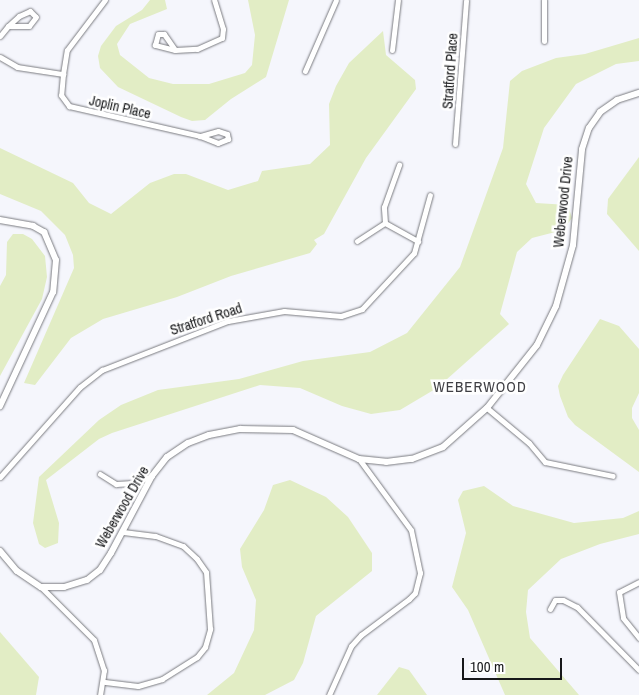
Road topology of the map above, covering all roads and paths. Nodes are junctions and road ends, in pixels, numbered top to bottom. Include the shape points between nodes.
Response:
1 (106, 0) edge
2 (214, 0) edge
3 (336, 0) edge
4 (398, 0) edge
5 (466, 0) edge
6 (544, 0) edge
7 (8, 26) junction
8 (0, 36) edge
9 (544, 40) dead end
10 (175, 50) dead end
11 (392, 50) dead end
12 (0, 57) edge
13 (305, 71) dead end
14 (63, 74) junction
15 (639, 93) edge
16 (200, 136) junction
17 (456, 144) dead end
18 (399, 165) dead end
19 (430, 195) dead end
20 (0, 220) edge
21 (385, 223) junction
22 (357, 241) dead end
23 (418, 241) junction
24 (0, 406) edge
25 (487, 408) junction
26 (359, 459) junction
27 (100, 474) dead end
28 (152, 476) junction
29 (613, 476) dead end
30 (0, 477) edge
31 (123, 532) junction
32 (0, 551) edge
33 (639, 582) edge
34 (41, 588) junction
35 (550, 608) dead end
36 (639, 638) edge
37 (639, 670) edge
38 (104, 682) junction
39 (100, 695) edge
40 (329, 695) edge

1 - 14 street, Joplin Place via 67,50
2 - 10 street via 223,29 222,38 197,49
3 - 13 street
4 - 11 street
5 - 17 street, Stratford Place
6 - 9 street
7 - 7 street via 26,12 36,17 29,26
7 - 8 street
12 - 14 street via 17,67
14 - 16 street, Joplin Place via 61,95 69,106
15 - 25 street, Weberwood Drive via 617,100 600,112 589,128 582,149 573,245 556,306 537,345
16 - 16 street, Joplin Place via 218,143 228,139 227,134 218,131
18 - 21 street via 384,207
19 - 23 street, Stratford Road
20 - 24 street via 33,226 44,232 56,260 53,292
21 - 22 street
21 - 23 street
23 - 30 street, Stratford Road via 406,265 353,314 284,311 228,321 102,370 80,387
25 - 26 street, Weberwood Drive via 443,447 412,459 386,462
25 - 29 street via 529,443 545,462
26 - 28 street, Weberwood Drive via 293,430 240,429 188,443 167,457
26 - 40 street via 411,530 420,573 409,599 361,635 352,646
27 - 28 street via 116,484
28 - 31 street, Weberwood Drive
31 - 34 street, Weberwood Drive via 100,570 87,580 64,587
31 - 38 street via 155,536 176,544 197,559 207,581 210,629 205,647 197,657 162,680 138,686
32 - 34 street via 17,571
33 - 36 street via 619,592 622,618
34 - 38 street via 94,640 101,653
35 - 37 street via 555,600 577,607
38 - 39 street

